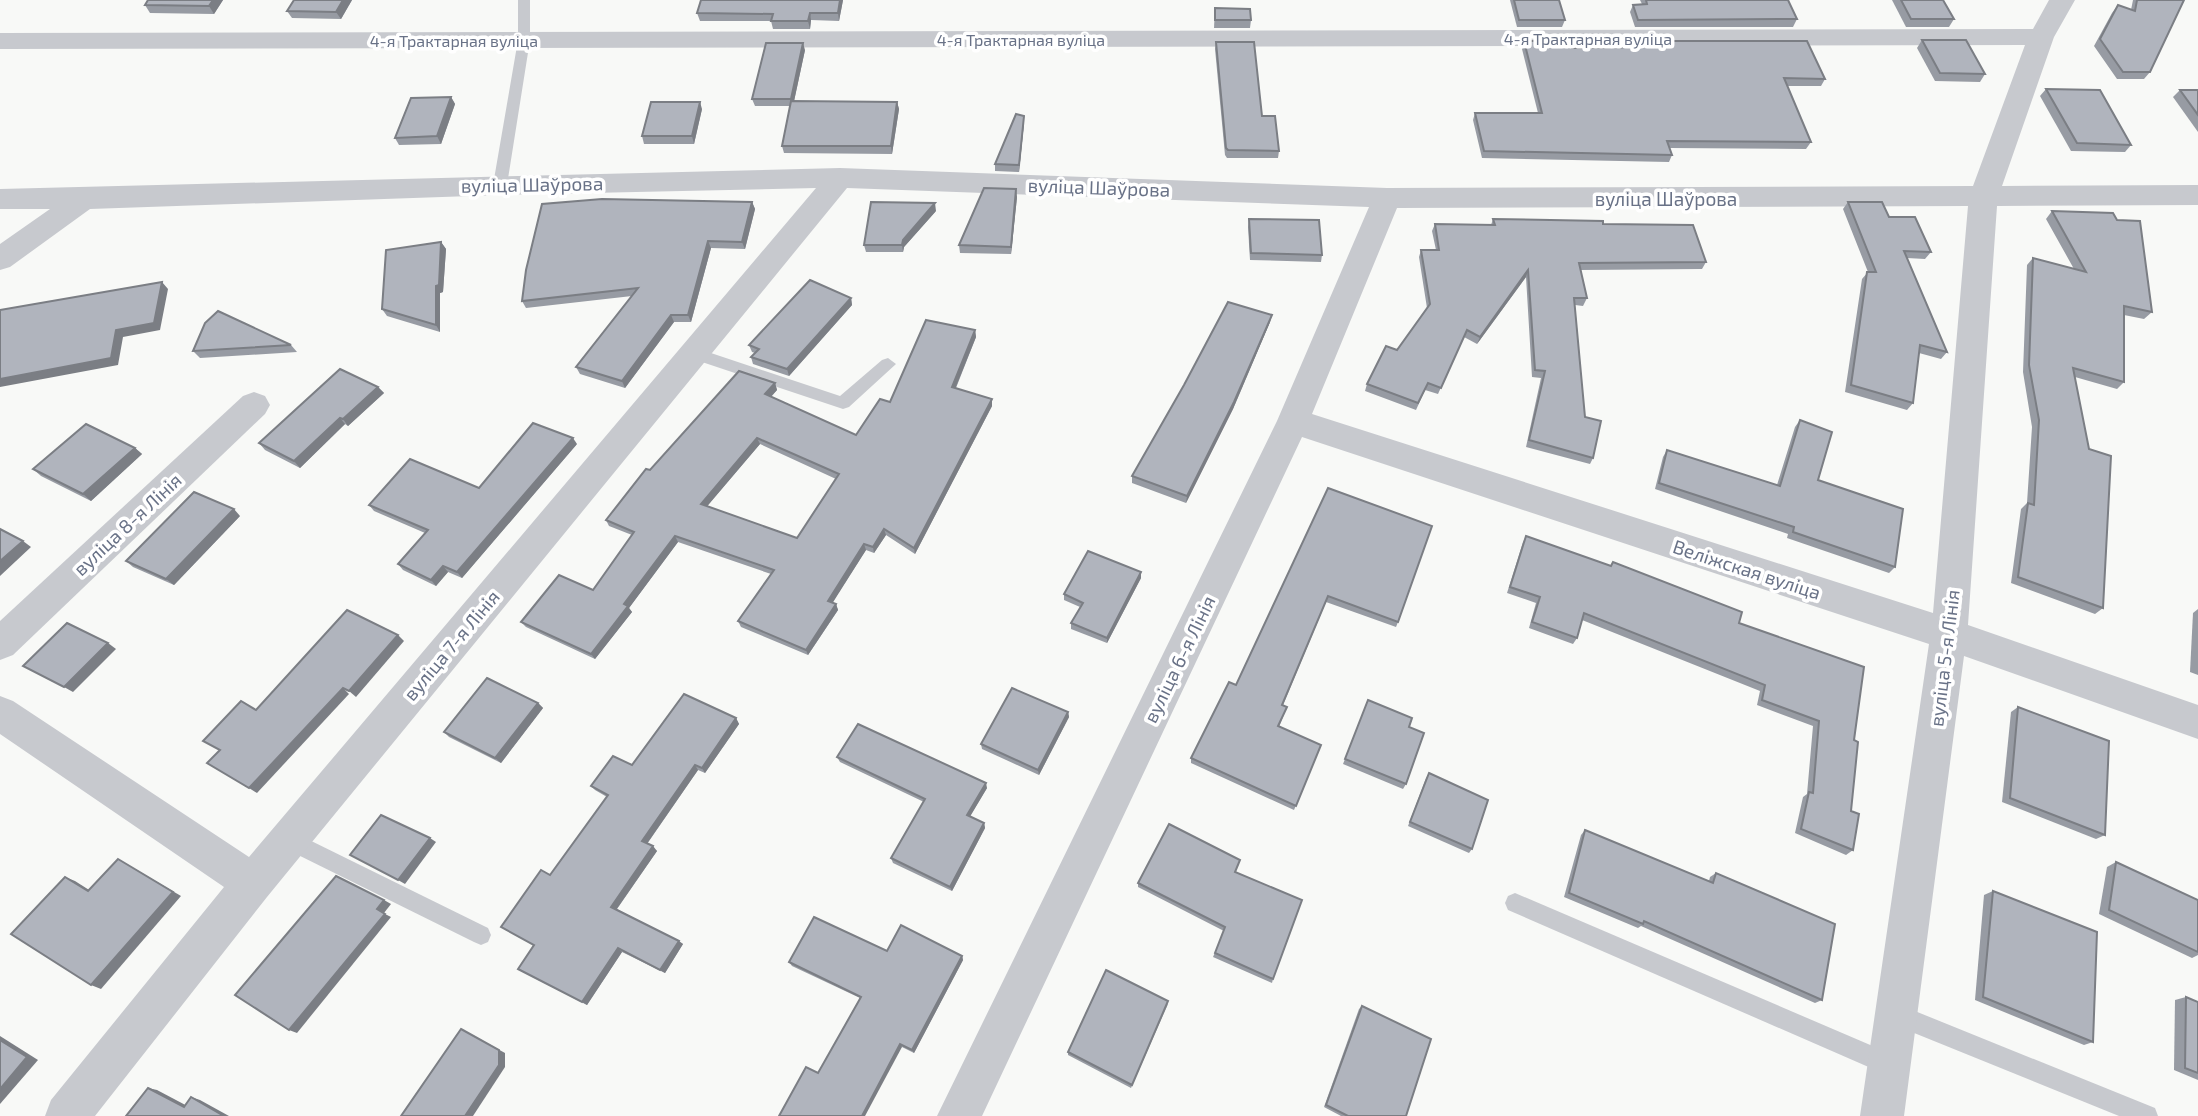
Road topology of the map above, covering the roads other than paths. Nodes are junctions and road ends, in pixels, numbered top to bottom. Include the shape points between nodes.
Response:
1 (524, 0) edge
2 (2062, 0) edge
3 (2041, 37) junction
4 (524, 40) junction
5 (0, 41) edge
6 (840, 178) junction
7 (500, 185) junction
8 (2198, 195) edge
9 (1387, 198) junction
10 (1983, 198) junction
11 (0, 199) edge
12 (84, 199) junction
13 (3, 254) edge
14 (693, 353) junction
15 (888, 364) dead end
16 (254, 405) dead end
17 (1293, 421) junction
18 (1949, 634) junction
19 (0, 644) edge
20 (0, 713) edge
21 (2198, 722) edge
22 (289, 840) junction
23 (253, 883) junction
24 (1515, 903) dead end
25 (481, 935) dead end
26 (1895, 1014) junction
27 (1888, 1064) junction
28 (66, 1116) edge
29 (959, 1116) edge
30 (1882, 1116) edge
31 (2147, 1116) edge

1 - 4 lane
2 - 3 street, вуліца 5-я Лінія
3 - 4 street, 4-я Трактарная вуліца
3 - 10 street, вуліца 5-я Лінія
4 - 5 street, 4-я Трактарная вуліца
4 - 7 lane
6 - 7 street, вуліца Шаўрова
6 - 9 street, вуліца Шаўрова
6 - 14 street, вуліца 7-я Лінія
7 - 12 street, вуліца Шаўрова
8 - 10 street, вуліца Шаўрова
9 - 10 street, вуліца Шаўрова
9 - 17 street, вуліца 6-я Лінія
10 - 18 street, вуліца 5-я Лінія
11 - 12 street, вуліца Шаўрова
12 - 13 street
14 - 15 lane via 843,403
14 - 22 street, вуліца 7-я Лінія
16 - 19 street, вуліца 8-я Лінія
17 - 18 street, Веліжская вуліца
17 - 29 street, вуліца 6-я Лінія
18 - 21 street, Веліжская вуліца
18 - 26 street, вуліца 5-я Лінія
20 - 23 street
22 - 23 street, вуліца 7-я Лінія
22 - 25 lane
23 - 28 street, вуліца 7-я Лінія
24 - 27 lane
26 - 27 street, вуліца 5-я Лінія
26 - 31 lane
27 - 30 street, вуліца 5-я Лінія

